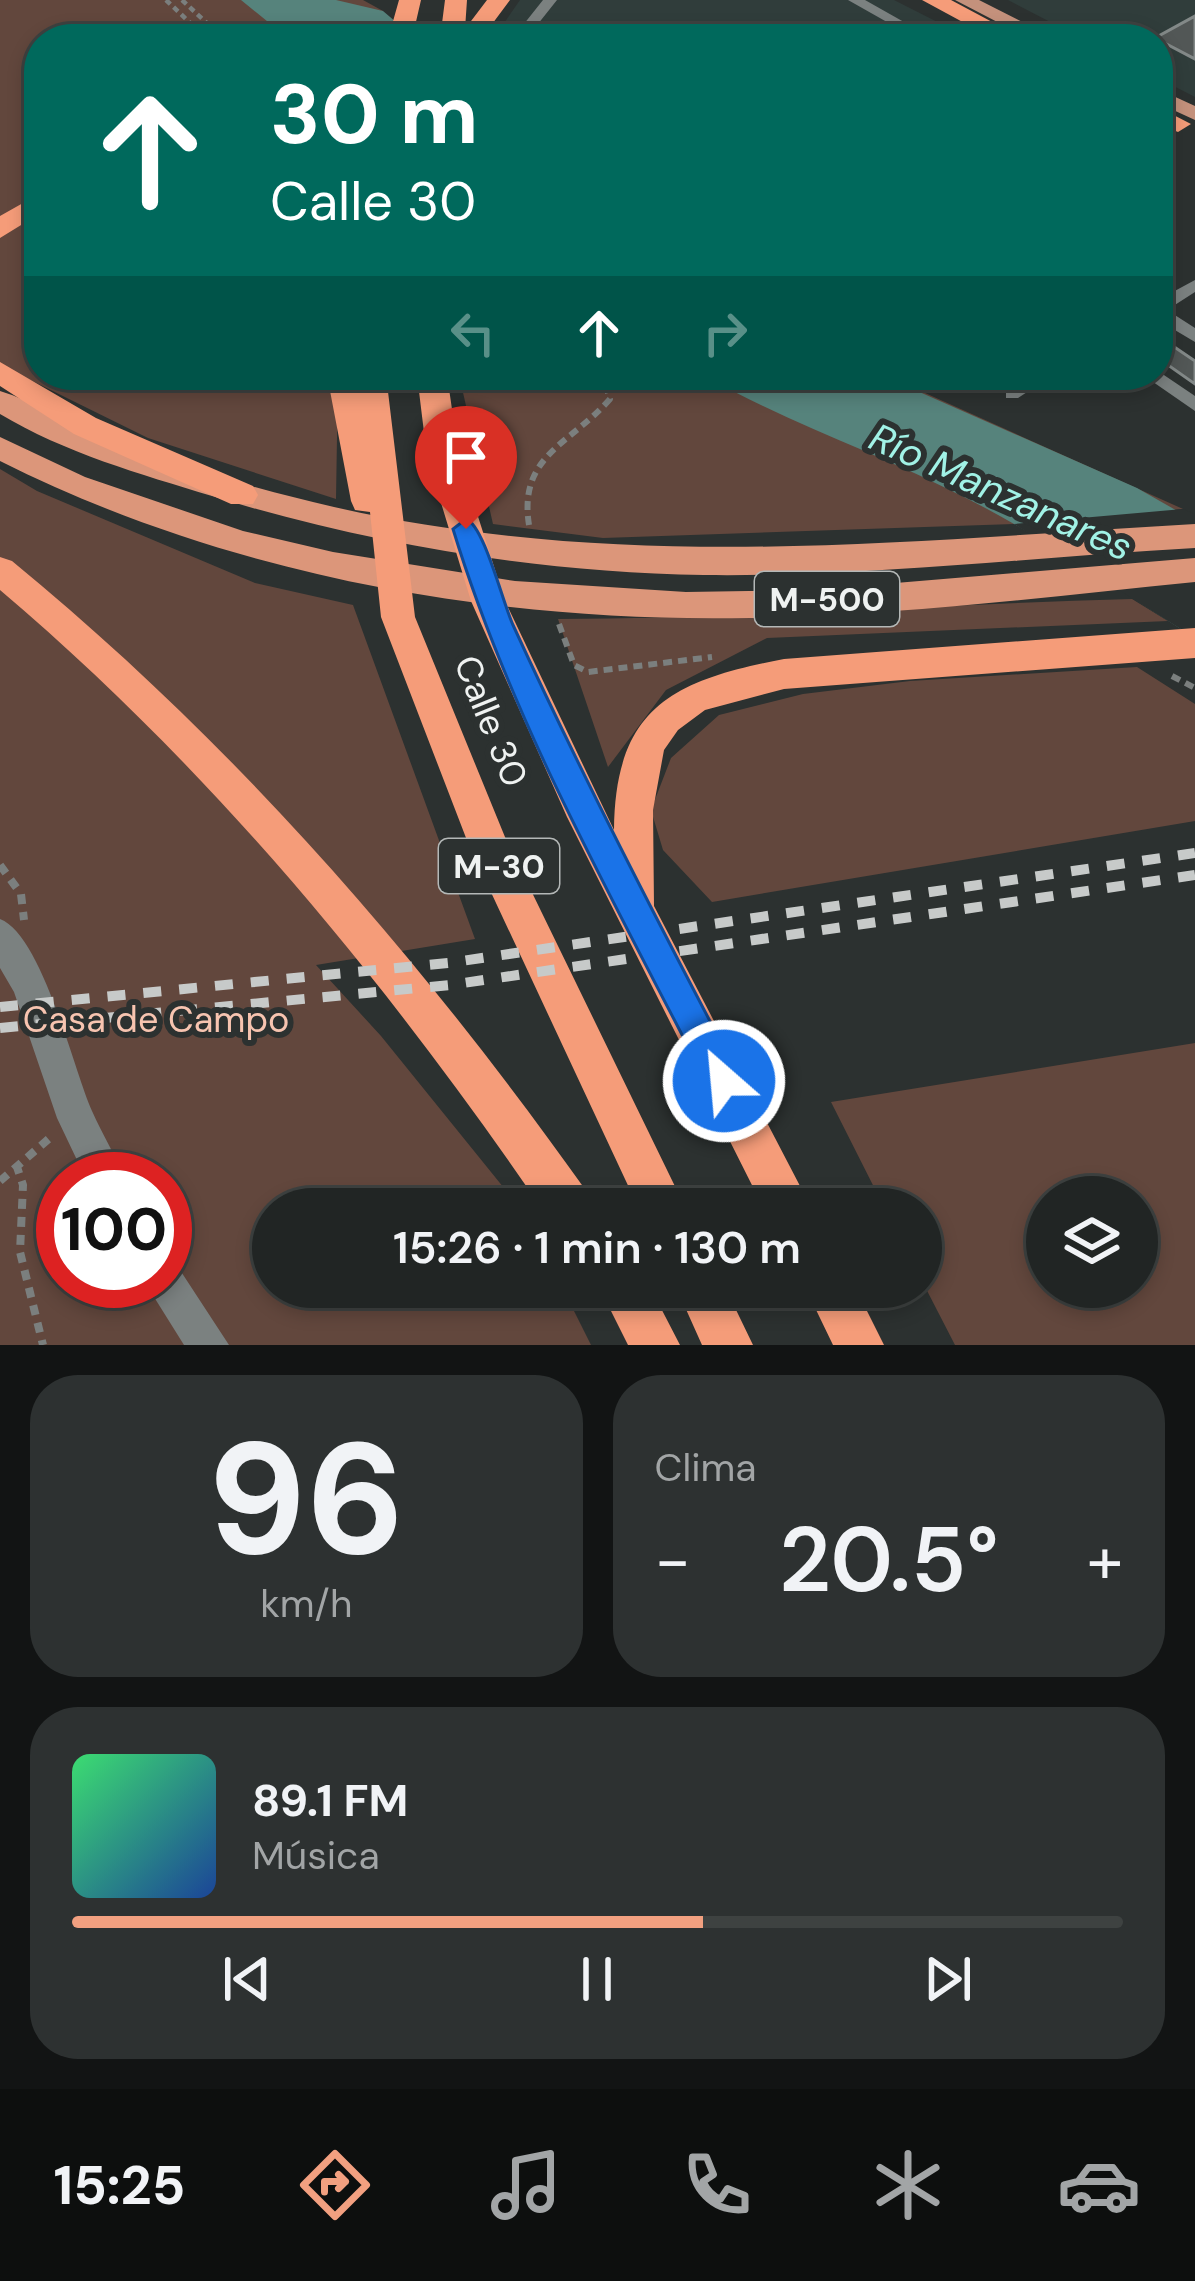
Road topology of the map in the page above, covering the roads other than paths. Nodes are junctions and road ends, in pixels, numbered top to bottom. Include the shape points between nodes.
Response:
1 (499, 0) edge
2 (550, 0) edge
3 (855, 0) edge
4 (944, 1) edge
5 (481, 24) edge
6 (531, 24) edge
7 (899, 24) edge
8 (985, 24) edge
9 (1006, 24) edge
10 (28, 390) edge
11 (344, 390) edge
12 (373, 390) edge
13 (434, 390) edge
14 (1019, 390) edge
15 (1012, 394) dead end
16 (0, 400) edge
17 (0, 448) edge
18 (258, 500) junction
19 (1195, 533) edge
20 (0, 570) edge
21 (1195, 570) edge
22 (398, 617) junction
23 (1195, 644) edge
24 (637, 910) junction
25 (3, 938) edge
26 (93, 1152) edge
27 (554, 1188) edge
28 (653, 1188) edge
29 (778, 1188) edge
30 (183, 1308) edge
31 (635, 1308) edge
32 (710, 1308) edge
33 (840, 1308) edge
34 (208, 1345) edge
35 (655, 1345) edge
36 (728, 1345) edge
37 (859, 1345) edge

1 - 5 highway
2 - 6 lane
3 - 7 lane
4 - 8 highway
4 - 9 main road
10 - 18 highway via 85,426
11 - 22 highway
12 - 22 highway, Calle 30 / M-30
13 - 24 highway, Calle 30 / M-30 via 443,458 488,601
14 - 15 lane
16 - 18 highway, M-500 via 69,439
17 - 21 highway, M-500 via 142,511 254,546 425,581 690,605
18 - 19 highway, M-500 via 426,538 632,559 777,562
20 - 27 highway via 135,686 333,896
22 - 28 highway, Calle 30 / M-30 via 488,843
23 - 24 highway via 1152,661 784,674 719,685 665,717 645,742 631,807
24 - 29 highway, M-30
25 - 26 street via 29,983
30 - 34 street
31 - 35 highway
32 - 36 highway
33 - 37 highway

